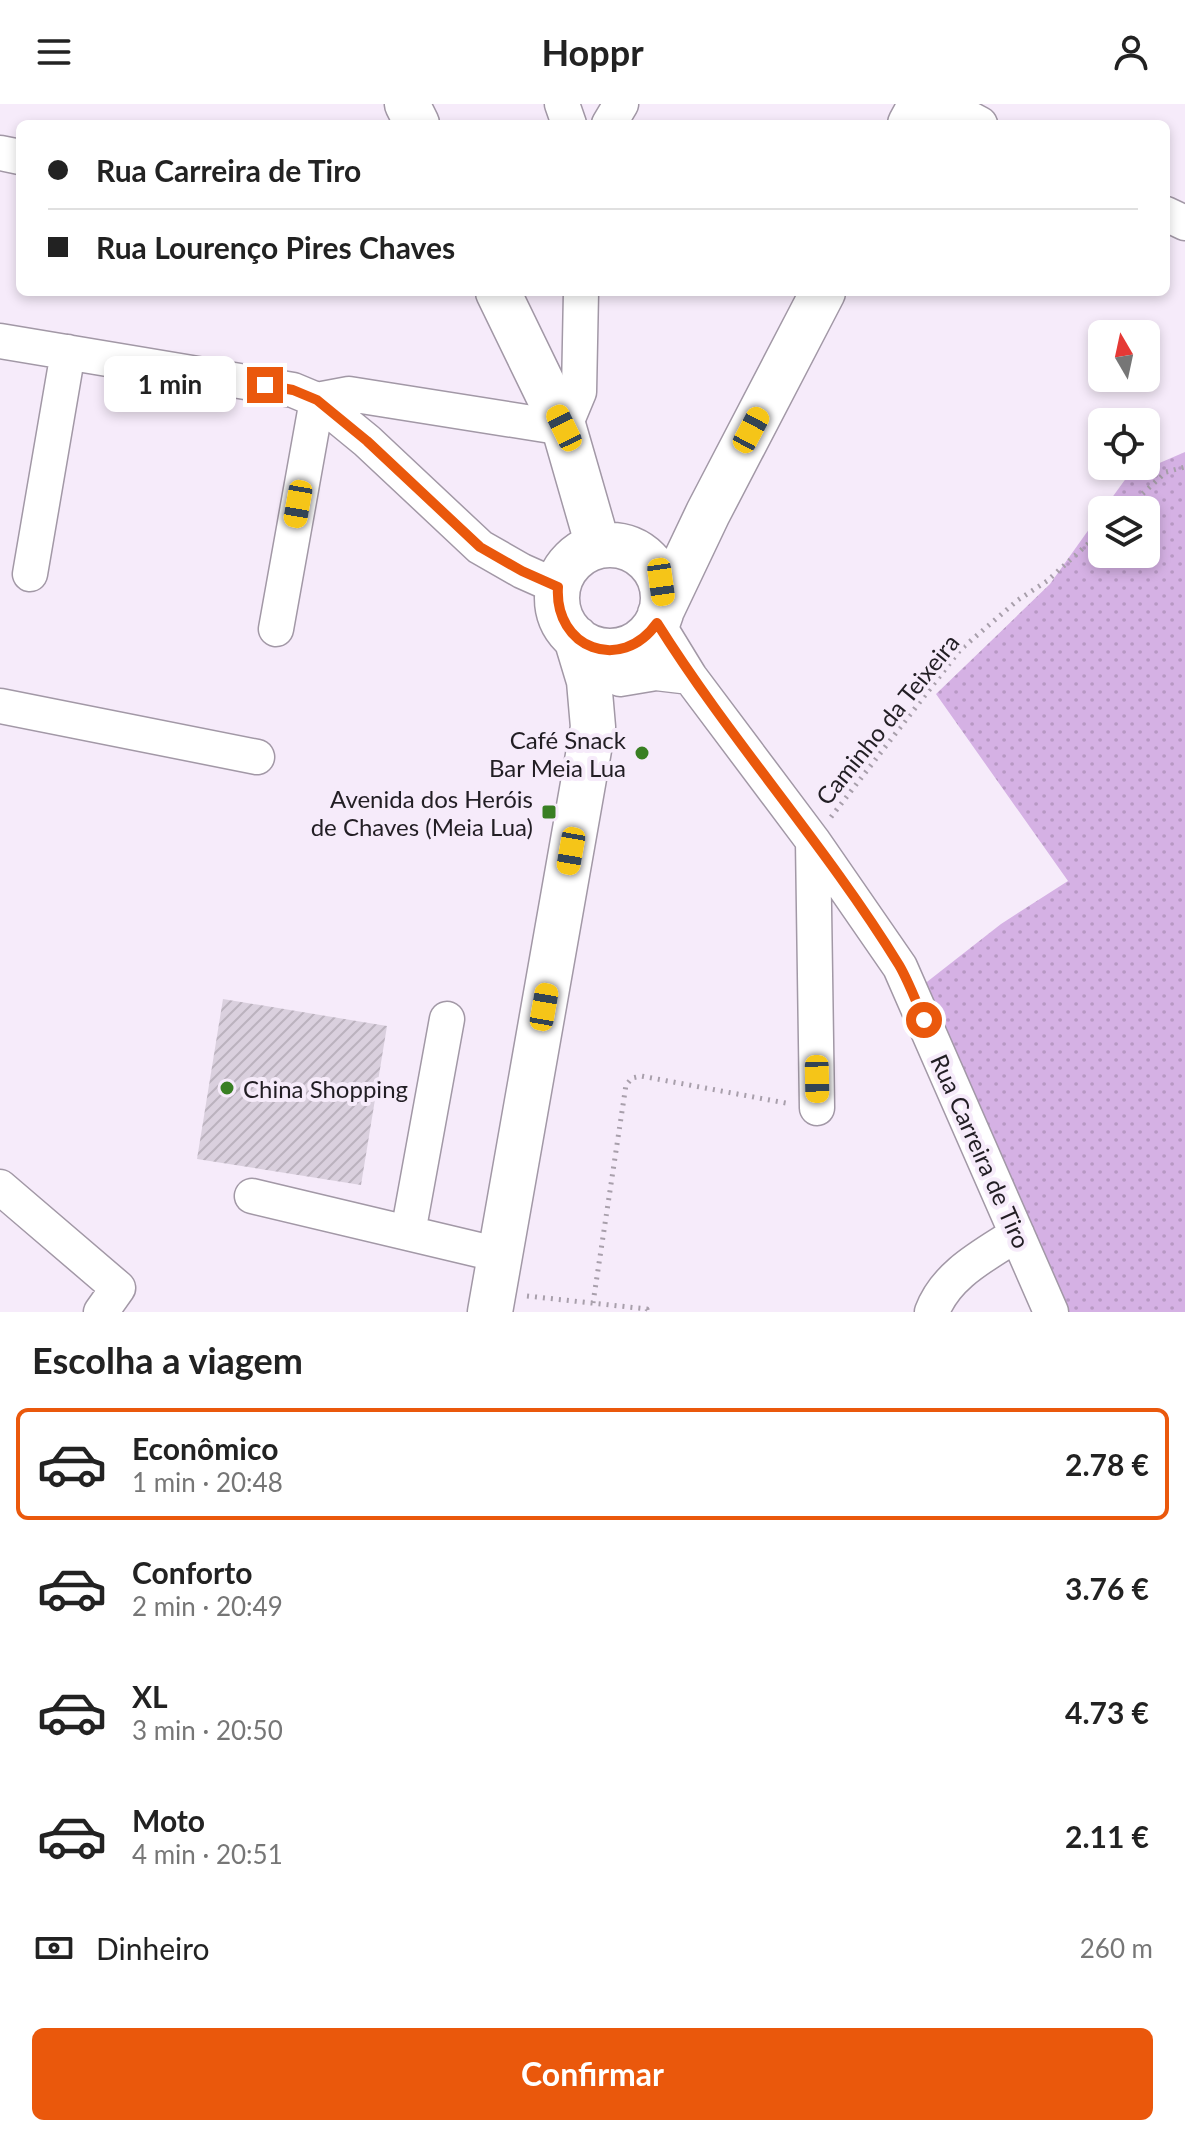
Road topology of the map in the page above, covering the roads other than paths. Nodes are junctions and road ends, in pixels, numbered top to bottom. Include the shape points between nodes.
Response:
1 (942, 104) edge
2 (972, 120) edge
3 (500, 296) edge
4 (581, 296) edge
5 (821, 296) edge
6 (0, 341) edge
7 (68, 352) junction
8 (317, 400) junction
9 (564, 428) junction
10 (708, 513) junction
11 (613, 547) junction
12 (30, 574) dead end
13 (558, 587) junction
14 (656, 623) junction
15 (276, 629) dead end
16 (576, 638) junction
17 (690, 677) junction
18 (620, 679) junction
19 (0, 706) edge
20 (593, 727) junction
21 (257, 757) dead end
22 (813, 841) junction
23 (447, 1019) dead end
24 (817, 1108) road end
25 (0, 1187) edge
26 (252, 1196) dead end
27 (408, 1233) junction
28 (1017, 1234) junction
29 (495, 1286) edge
30 (101, 1312) edge
31 (932, 1312) edge
32 (1051, 1312) edge

1 - 2 street
3 - 9 main road
4 - 9 street via 579,392
5 - 10 main road
6 - 7 street
7 - 8 street via 293,390
7 - 12 street
8 - 9 street via 349,394
8 - 13 street via 480,547
8 - 15 street
9 - 11 main road
10 - 11 main road via 669,538
10 - 14 main road
11 - 13 main road via 584,551
11 - 14 main road via 648,562 661,582
13 - 16 main road via 560,615
14 - 16 main road via 638,643 623,649 590,647
14 - 17 street, Rua Carreira de Tiro
14 - 18 main road
16 - 20 main road via 589,681
17 - 18 street via 656,673
17 - 22 street, Rua Carreira de Tiro
18 - 20 main road
19 - 21 street
20 - 29 main road
22 - 24 street
22 - 28 street, Rua Carreira de Tiro via 900,967
23 - 27 street
25 - 30 street via 118,1288
26 - 27 street
27 - 29 street
28 - 31 street via 955,1277 938,1295
28 - 32 street, Rua Carreira de Tiro

